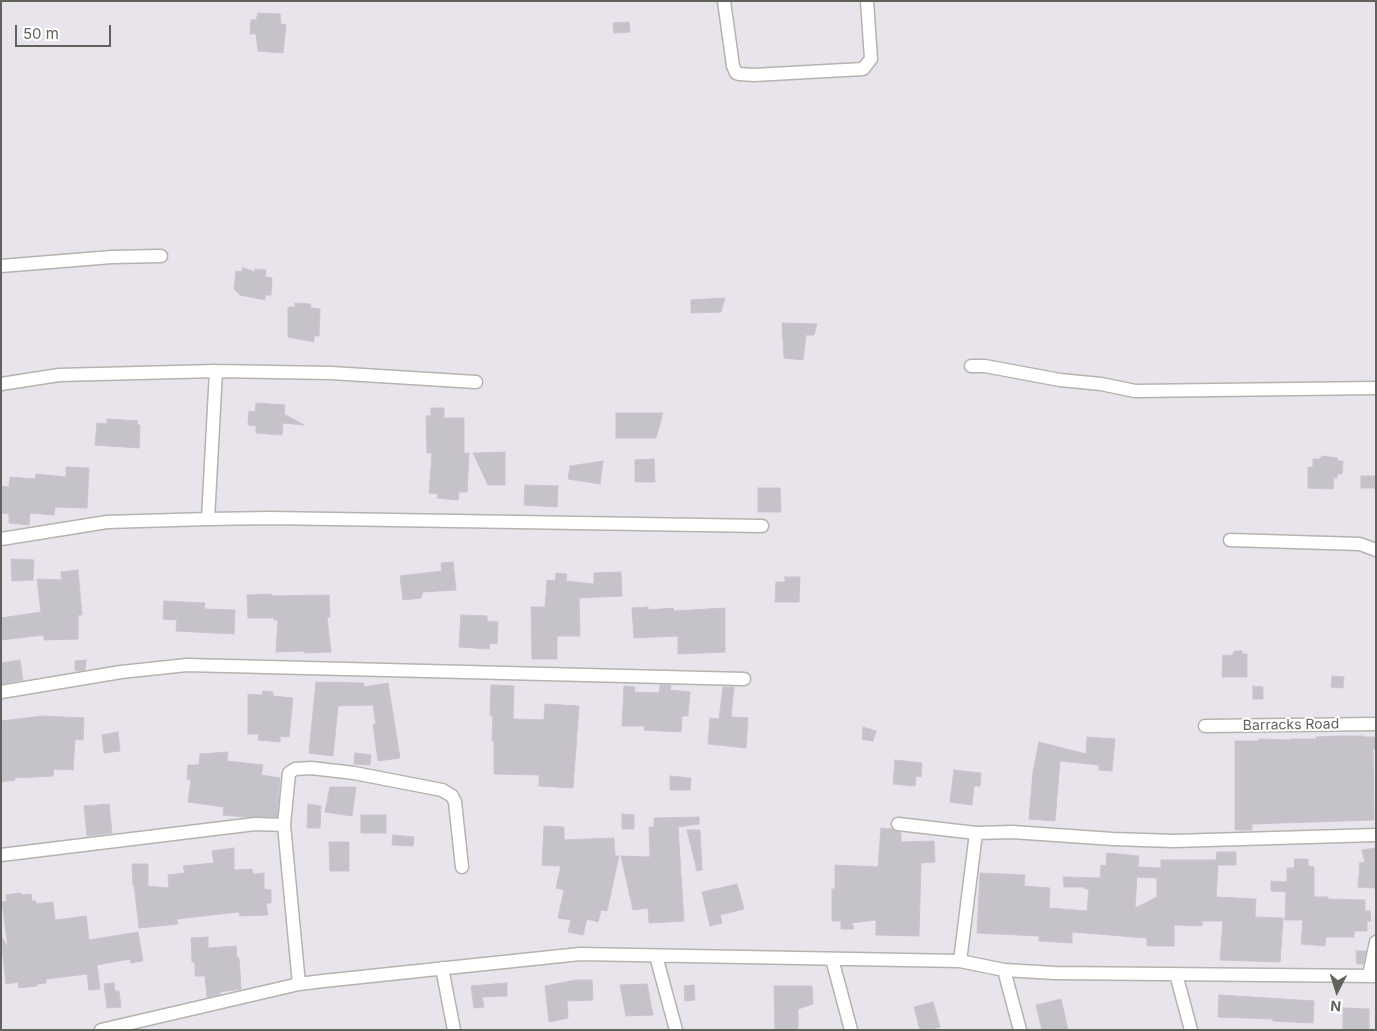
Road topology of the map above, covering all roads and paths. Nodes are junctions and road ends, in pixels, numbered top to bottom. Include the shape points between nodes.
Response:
1 (724, 1) edge
2 (867, 1) edge
3 (161, 256) dead end
4 (1, 266) edge
5 (971, 366) dead end
6 (216, 371) junction
7 (476, 382) dead end
8 (1, 384) edge
9 (1376, 388) edge
10 (208, 519) junction
11 (762, 526) dead end
12 (1, 539) edge
13 (1230, 540) dead end
14 (1376, 550) edge
15 (744, 679) dead end
16 (1, 692) edge
17 (1376, 724) edge
18 (1206, 726) dead end
19 (898, 824) dead end
20 (284, 825) junction
21 (976, 833) junction
22 (1376, 835) edge
23 (1, 855) edge
24 (462, 867) dead end
25 (1376, 942) edge
26 (656, 956) junction
27 (832, 959) junction
28 (960, 961) junction
29 (442, 968) junction
30 (1004, 970) junction
31 (1176, 974) junction
32 (1372, 975) edge
33 (299, 984) junction
34 (101, 1030) edge
35 (454, 1030) edge
36 (676, 1030) edge
37 (851, 1030) edge
38 (1020, 1030) edge
39 (1190, 1030) edge

1 - 2 street via 733,66 736,73 754,75 863,69 871,59
3 - 4 street
5 - 9 street via 1135,391
6 - 7 street via 331,373
6 - 8 street via 59,375
6 - 10 street
10 - 11 street
10 - 12 street via 107,522
13 - 14 street via 1360,544
15 - 16 street via 187,665 121,672
17 - 18 street, Barracks Road
19 - 21 street
20 - 23 street via 255,824
20 - 24 street via 289,773 295,769 354,773 442,790 455,802
20 - 33 street
21 - 22 street via 1174,841
21 - 28 street
25 - 32 street
26 - 27 street
26 - 29 street via 580,954
26 - 36 street
27 - 28 street
27 - 37 street
28 - 30 street
29 - 33 street
29 - 35 street
30 - 31 street
30 - 38 street
31 - 32 street
31 - 39 street
33 - 34 street

